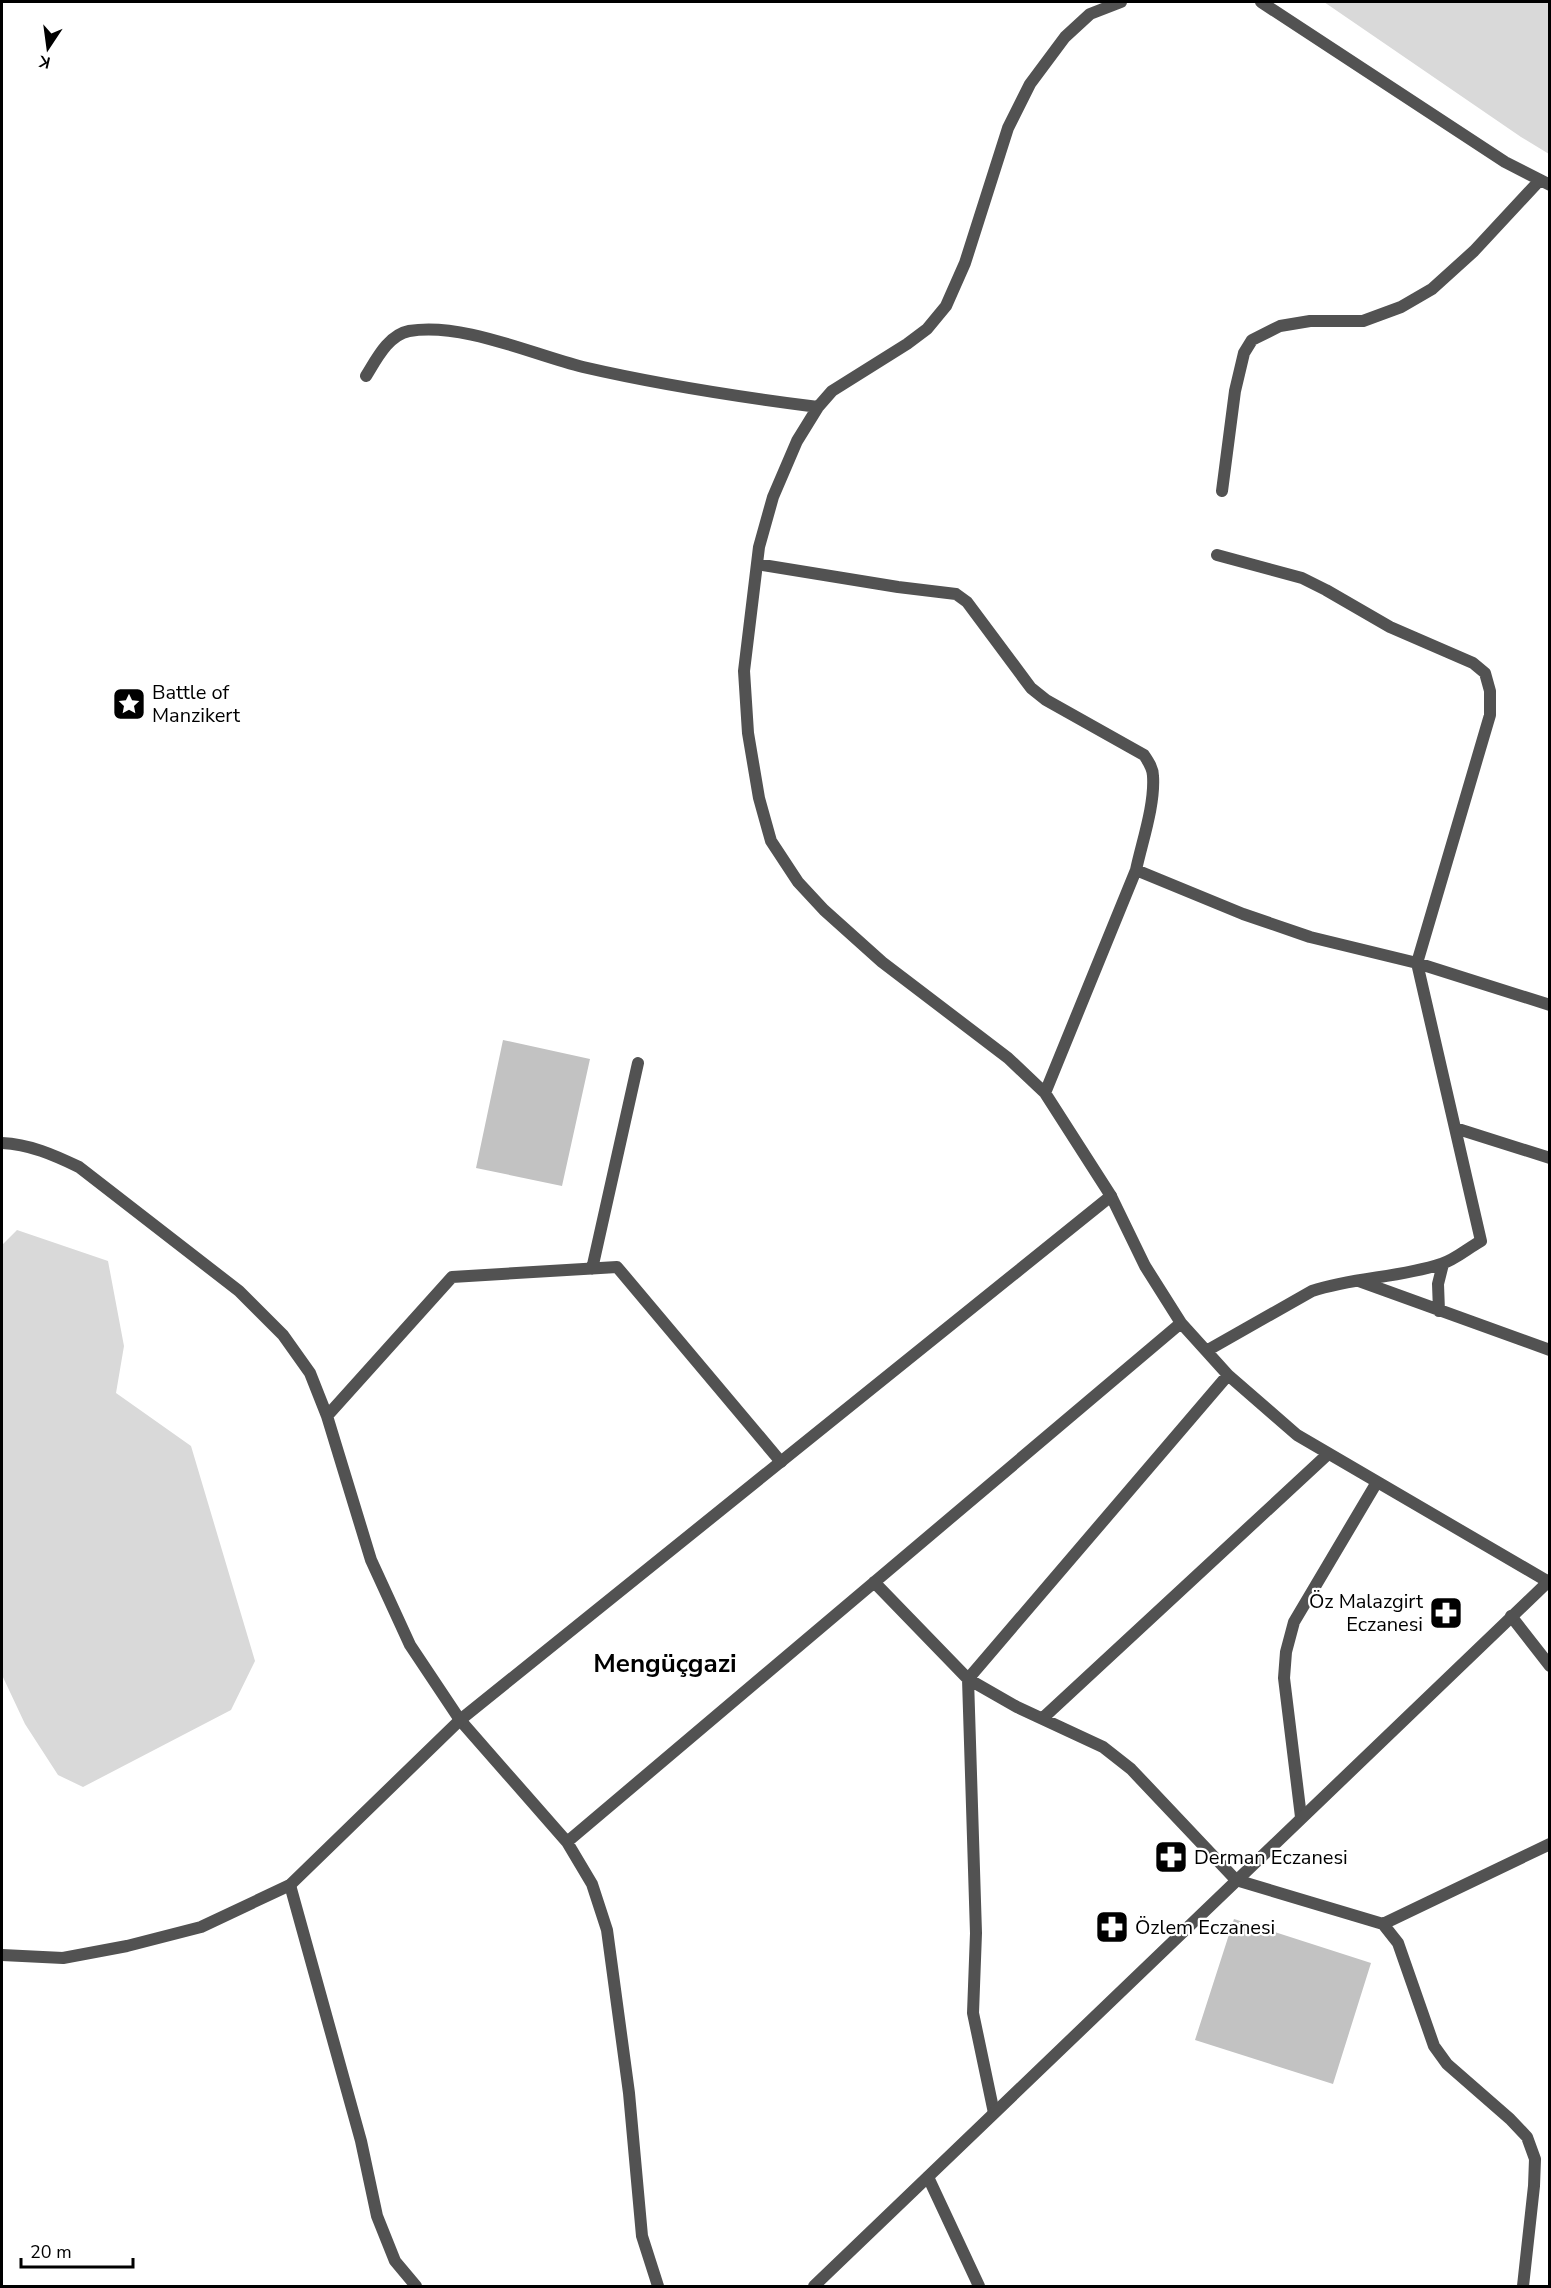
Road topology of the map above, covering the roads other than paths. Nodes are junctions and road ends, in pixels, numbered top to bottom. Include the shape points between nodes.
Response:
1 (1121, 2) edge
2 (1261, 2) edge
3 (1545, 182) edge
4 (366, 376) dead end
5 (818, 407) junction
6 (1222, 491) dead end
7 (1217, 555) dead end
8 (757, 564) junction
9 (1136, 870) junction
10 (1417, 963) junction
11 (1550, 1005) edge
12 (638, 1063) dead end
13 (1045, 1093) junction
14 (1455, 1128) junction
15 (2, 1143) edge
16 (1550, 1158) edge
17 (1111, 1196) junction
18 (1443, 1264) junction
19 (592, 1269) junction
20 (1356, 1280) junction
21 (1439, 1311) junction
22 (1181, 1323) junction
23 (1208, 1350) junction
24 (1550, 1350) edge
25 (1228, 1375) junction
26 (327, 1416) junction
27 (1328, 1454) junction
28 (781, 1462) junction
29 (1377, 1482) junction
30 (1548, 1581) edge
31 (874, 1582) junction
32 (1511, 1616) junction
33 (1550, 1666) edge
34 (968, 1679) junction
35 (1044, 1717) junction
36 (460, 1720) junction
37 (1301, 1817) junction
38 (567, 1842) junction
39 (1550, 1844) edge
40 (1236, 1880) junction
41 (290, 1885) junction
42 (1383, 1924) junction
43 (2, 1955) edge
44 (994, 2113) junction
45 (928, 2177) junction
46 (416, 2286) edge
47 (657, 2286) edge
48 (814, 2286) edge
49 (979, 2286) edge
50 (1523, 2286) edge

1 - 5 street via 1090,14 1065,37 1030,84 1008,128 965,263 945,306 907,344 832,391
2 - 3 street via 1505,162
3 - 6 street via 1432,289 1401,307 1363,321 1310,321 1280,326 1252,340 1244,353 1235,391
4 - 5 street via 386,346 406,332 433,328 673,386
5 - 8 street via 797,441 773,497
7 - 10 street via 1302,578 1390,627 1473,663 1485,673 1490,716
8 - 9 street via 956,594 967,602 1031,688 1144,755 1150,764 1152,796
8 - 13 street via 744,671 748,733 771,841 798,882 824,910 882,962 1008,1058
9 - 10 street via 1310,937
9 - 13 street
10 - 11 street
10 - 14 street
12 - 19 street
13 - 17 street
14 - 16 street
14 - 18 street via 1481,1240
15 - 26 street via 49,1153 79,1167 240,1291 284,1335 310,1373
17 - 22 street via 1145,1266
17 - 28 street
18 - 20 street
18 - 21 street via 1438,1284
19 - 26 street via 452,1277
19 - 28 street via 617,1267
20 - 21 street
20 - 23 street via 1312,1291
21 - 24 street
22 - 23 street
22 - 31 street
23 - 25 street
25 - 27 street via 1297,1435
25 - 34 street
26 - 36 street via 371,1560 410,1645
27 - 29 street
27 - 35 street
28 - 36 street
29 - 30 street
29 - 37 street via 1294,1622 1286,1652 1284,1678
30 - 32 street
31 - 34 street
31 - 38 street
32 - 33 street
32 - 37 street
34 - 35 street via 1017,1707
34 - 44 street via 976,1933 973,2013
35 - 40 street via 1103,1747 1131,1769
36 - 38 street
36 - 41 street
37 - 40 street
38 - 47 street via 592,1884 607,1930 642,2236
39 - 42 street
40 - 42 street
40 - 44 street
41 - 43 street via 201,1927 127,1946 63,1958
41 - 46 street via 361,2141 377,2216 395,2261
42 - 50 street via 1398,1942 1434,2046 1447,2064 1527,2137 1535,2158
44 - 45 street
45 - 48 street
45 - 49 street

